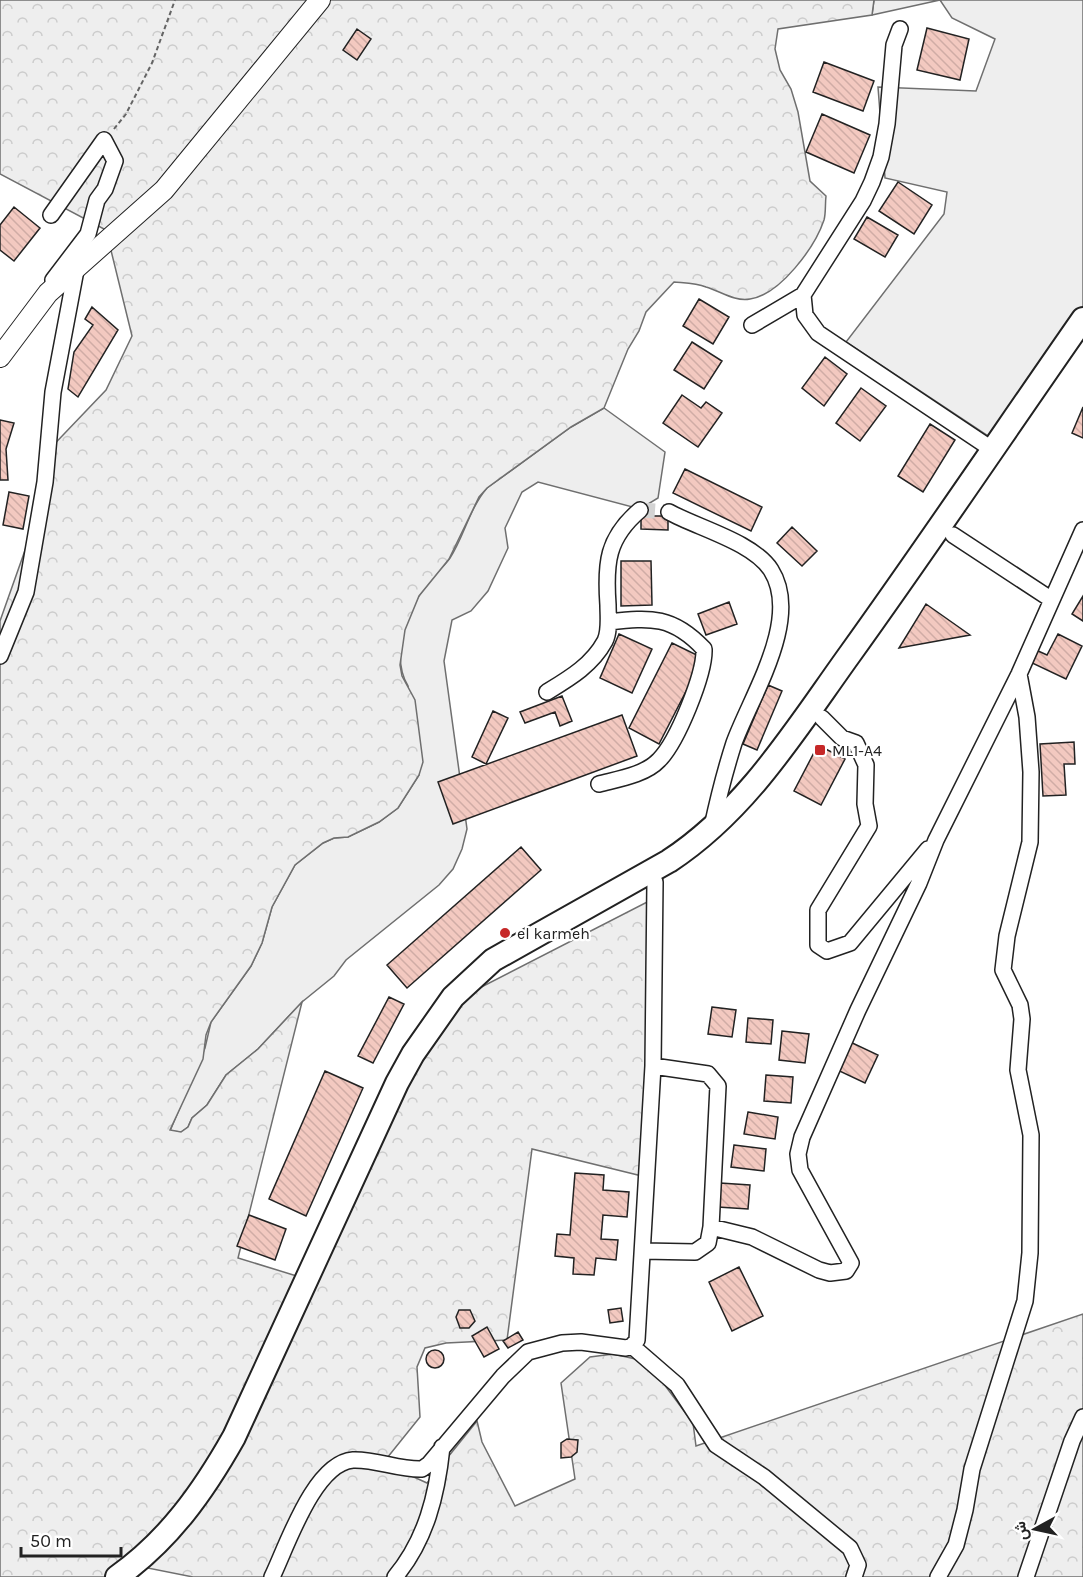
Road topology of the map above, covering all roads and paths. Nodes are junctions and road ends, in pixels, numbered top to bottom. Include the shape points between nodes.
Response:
1 (175, 0) edge
2 (321, 0) edge
3 (900, 28) dead end
4 (104, 140) junction
5 (51, 215) dead end
6 (76, 270) junction
7 (56, 287) junction
8 (803, 295) junction
9 (1083, 319) edge
10 (752, 325) dead end
11 (1083, 344) edge
12 (0, 357) edge
13 (993, 450) junction
14 (640, 510) dead end
15 (669, 512) tunnel mouth
16 (1083, 530) edge
17 (953, 535) junction
18 (1052, 600) junction
19 (609, 622) junction
20 (0, 656) edge
21 (1020, 674) junction
22 (547, 692) dead end
23 (822, 718) junction
24 (599, 784) dead end
25 (711, 830) junction
26 (936, 840) junction
27 (655, 882) junction
28 (653, 1066) junction
29 (711, 1227) junction
30 (643, 1251) junction
31 (632, 1346) junction
32 (1083, 1417) edge
33 (443, 1445) junction
34 (117, 1577) edge
35 (139, 1577) edge
36 (272, 1577) edge
37 (394, 1577) edge
38 (854, 1577) edge
39 (938, 1577) edge
40 (1026, 1577) edge

1 - 4 path via 152,63 126,114
2 - 6 main road via 164,190
3 - 8 street via 891,65 891,99 881,157 872,182
4 - 5 street
4 - 7 street via 115,161 97,200 88,234 57,272 53,280
6 - 7 main road
6 - 20 street via 53,392 45,482 26,592
7 - 12 main road
8 - 10 street
8 - 13 street via 805,315 818,333
9 - 13 highway
11 - 17 highway
13 - 25 highway via 767,769
14 - 19 street via 622,526 609,555
15 - 25 street via 723,535 771,569 781,608 770,658 734,744
16 - 18 street
17 - 18 street
17 - 23 highway
18 - 21 street
19 - 22 street via 606,639 579,673
19 - 24 street via 639,619 675,625 704,649 705,662 691,701 659,760 646,769
21 - 26 street
21 - 39 street via 1031,772 1029,842 1003,970 1020,1005 1022,1019 1018,1061 1031,1135 1030,1253 1023,1309 972,1469 956,1545
23 - 26 street via 842,738 856,743 866,765 869,826 818,910 818,945 827,951 850,942
23 - 27 highway via 743,819
25 - 34 highway via 615,893 493,960 453,997 397,1083 244,1416 210,1480 158,1544
26 - 29 street via 809,1118 798,1154 800,1170 851,1263 846,1271 830,1273 752,1237
27 - 28 street
27 - 35 highway via 555,935 507,966 474,997 434,1046 236,1461 184,1534
28 - 29 street via 708,1074 718,1086
28 - 30 street
29 - 30 street via 708,1243 695,1252
30 - 31 street via 636,1340
31 - 33 street via 562,1343 528,1352
31 - 38 street via 677,1385 716,1445 764,1477 850,1548 858,1565
32 - 40 street
33 - 36 street via 422,1469 352,1460 332,1469 313,1494
33 - 37 street via 424,1533

